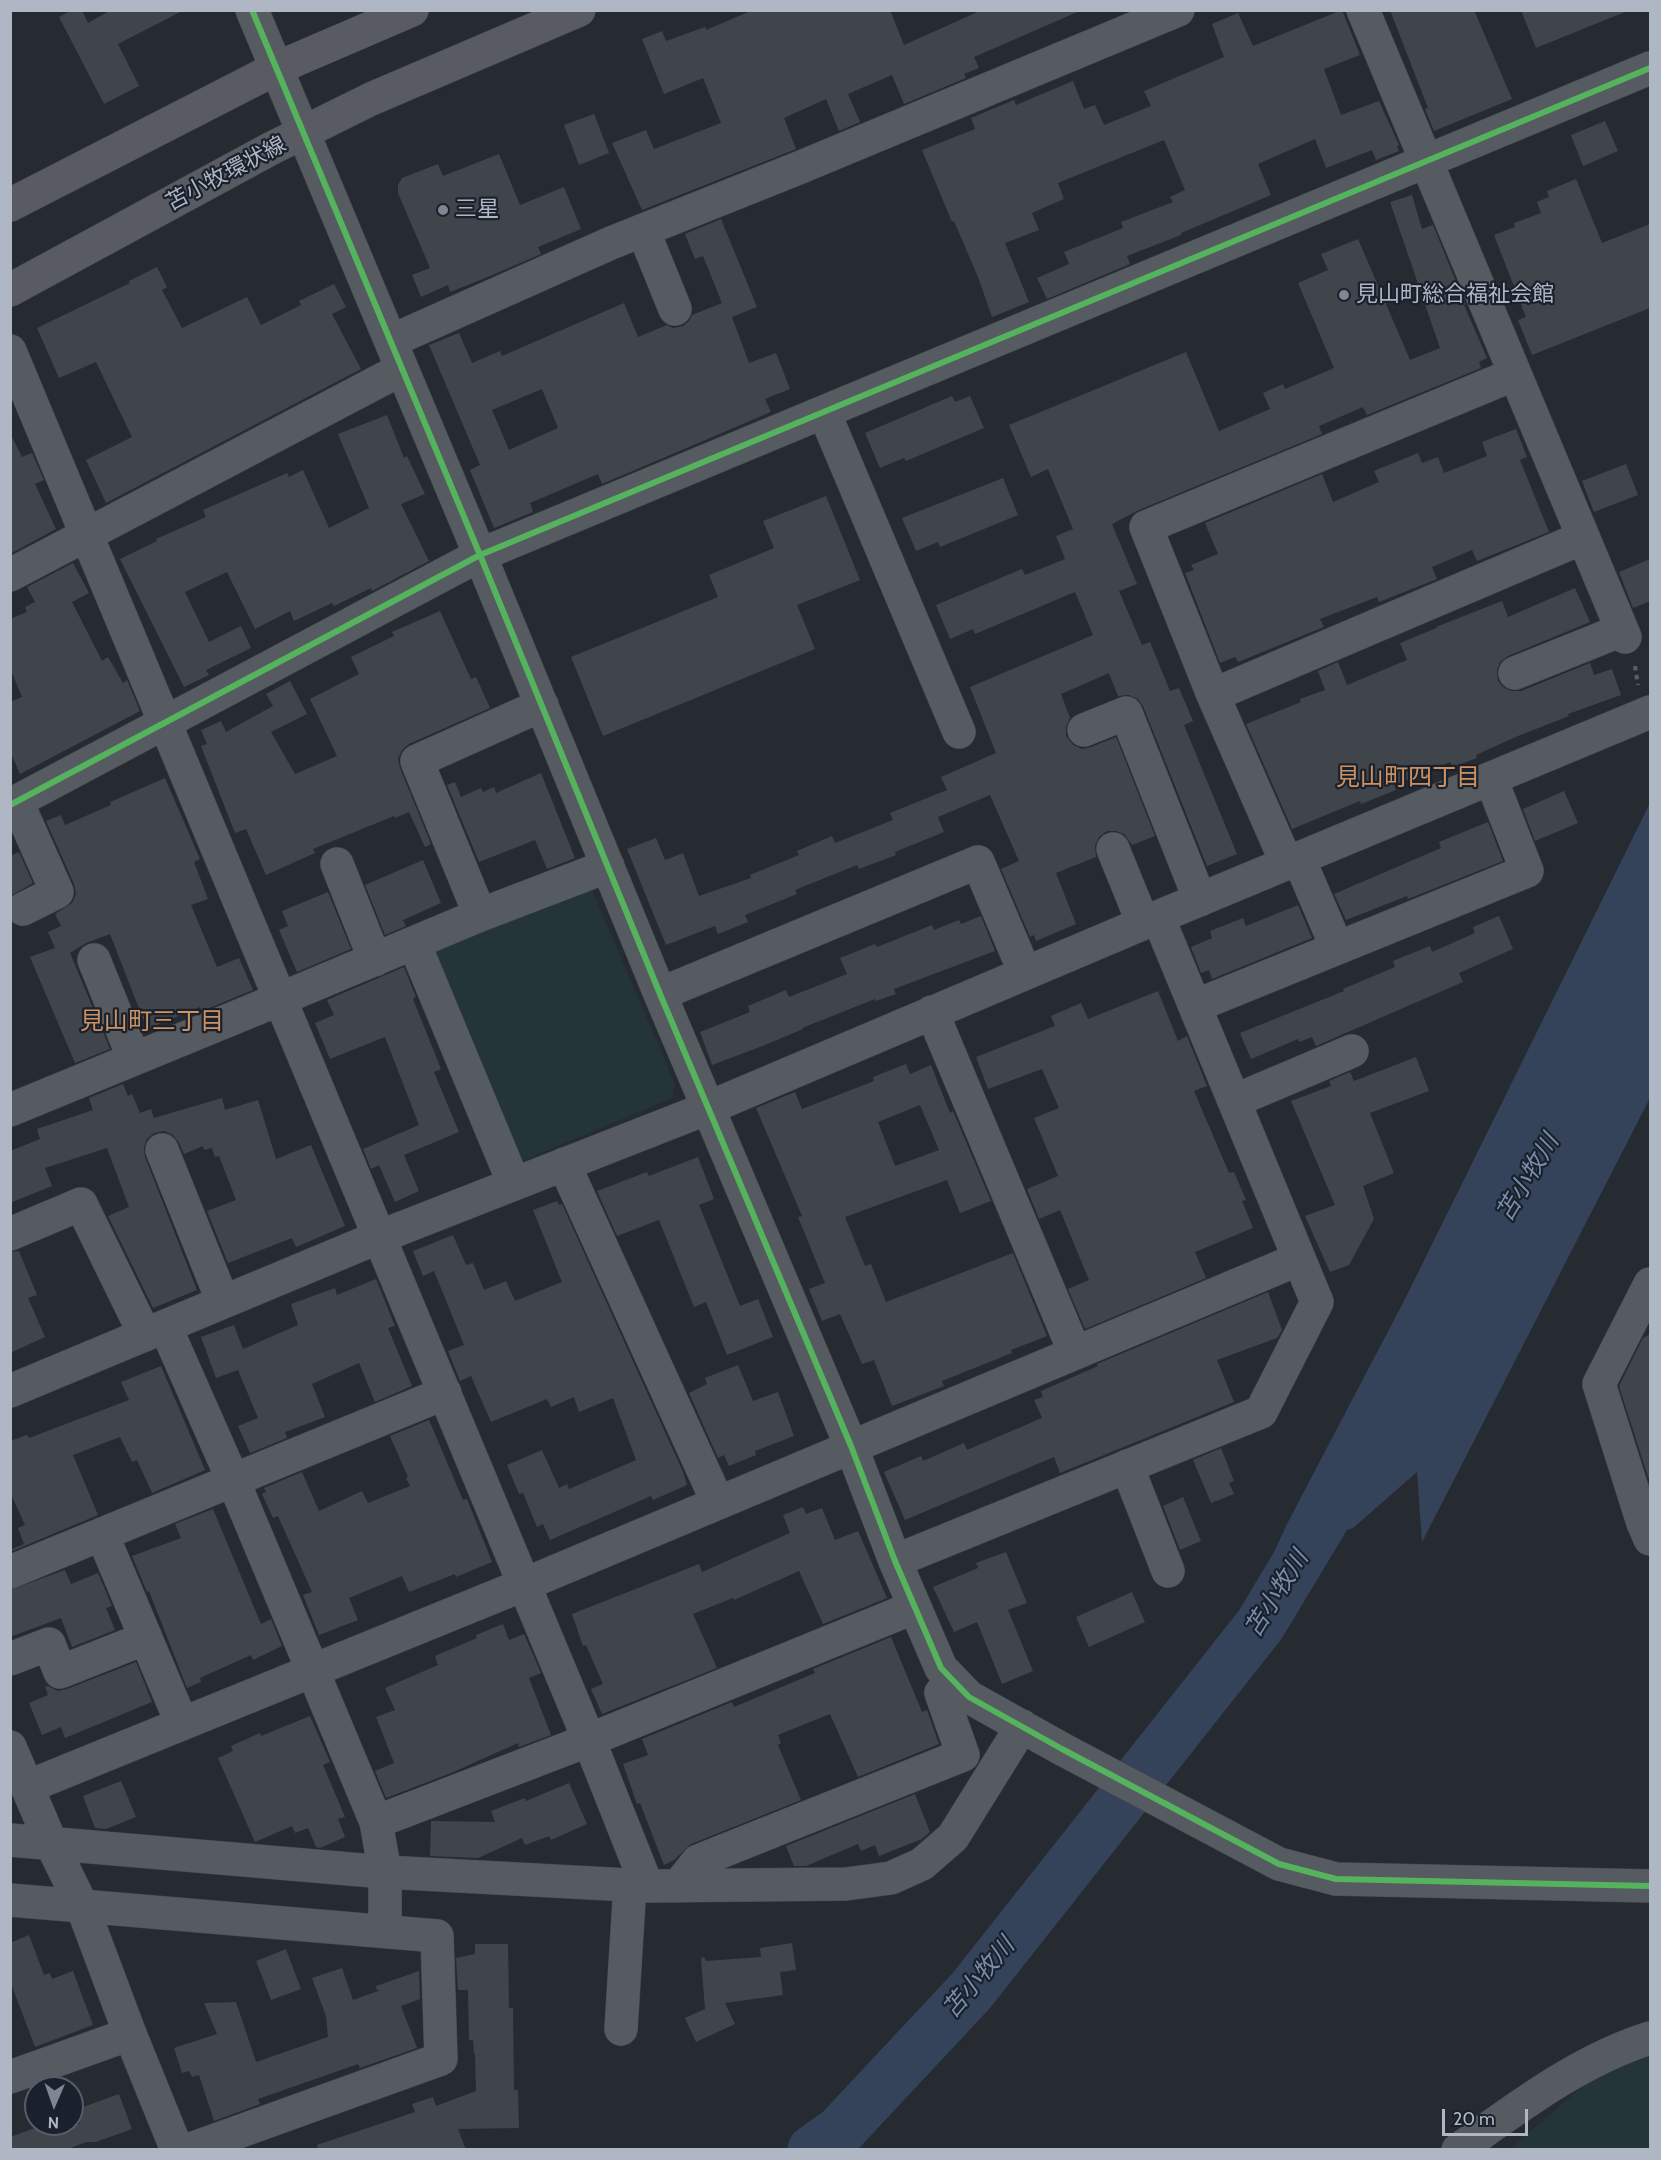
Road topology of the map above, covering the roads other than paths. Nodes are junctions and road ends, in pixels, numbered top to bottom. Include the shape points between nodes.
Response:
1 (252, 10) edge
2 (412, 10) edge
3 (579, 10) edge
4 (1178, 10) edge
5 (1362, 10) edge
6 (277, 68) junction
7 (1650, 68) edge
8 (304, 133) junction
9 (1425, 163) junction
10 (10, 205) edge
11 (643, 230) junction
12 (10, 290) edge
13 (675, 309) dead end
14 (10, 351) edge
15 (396, 355) junction
16 (1515, 374) junction
17 (824, 412) junction
18 (86, 534) junction
19 (1582, 538) junction
20 (480, 555) junction
21 (10, 575) edge
22 (1515, 673) dead end
23 (1213, 696) junction
24 (542, 705) junction
25 (1639, 717) edge
26 (166, 724) junction
27 (1084, 730) dead end
28 (959, 732) dead end
29 (1491, 779) junction
30 (14, 804) edge
31 (1113, 849) dead end
32 (1293, 862) junction
33 (337, 864) dead end
34 (608, 866) junction
35 (1200, 900) junction
36 (22, 909) dead end
37 (480, 915) junction
38 (1151, 920) junction
39 (414, 943) junction
40 (1337, 948) junction
41 (94, 960) dead end
42 (375, 960) junction
43 (1025, 973) junction
44 (660, 994) junction
45 (280, 999) junction
46 (1195, 1006) junction
47 (932, 1012) junction
48 (1352, 1051) dead end
49 (134, 1059) junction
50 (1234, 1101) junction
51 (708, 1108) junction
52 (10, 1110) edge
53 (162, 1150) dead end
54 (564, 1164) junction
55 (513, 1184) junction
56 (10, 1234) edge
57 (379, 1237) junction
58 (1299, 1259) junction
59 (1650, 1284) edge
60 (223, 1302) junction
61 (155, 1330) junction
62 (1075, 1353) junction
63 (10, 1391) edge
64 (445, 1392) junction
65 (851, 1446) junction
66 (1127, 1467) junction
67 (233, 1480) junction
68 (718, 1503) junction
69 (1648, 1528) edge
70 (102, 1534) junction
71 (895, 1561) junction
72 (1168, 1571) dead end
73 (10, 1572) edge
74 (524, 1585) junction
75 (915, 1607) junction
76 (146, 1638) junction
77 (10, 1659) edge
78 (313, 1672) junction
79 (952, 1680) junction
80 (182, 1725) junction
81 (1022, 1726) junction
82 (589, 1740) junction
83 (10, 1747) edge
84 (27, 1787) junction
85 (375, 1822) junction
86 (10, 1840) edge
87 (51, 1843) junction
88 (385, 1872) junction
89 (652, 1885) junction
90 (1650, 1886) edge
91 (10, 1900) edge
92 (82, 1906) junction
93 (386, 1931) junction
94 (621, 2029) dead end
95 (130, 2034) junction
96 (1650, 2038) edge
97 (10, 2077) edge
98 (177, 2150) edge
99 (188, 2150) edge
100 (1458, 2150) edge

1 - 6 street
2 - 6 main road
3 - 8 main road, 苫小牧環状線 via 371,99
4 - 11 street
5 - 9 street
6 - 8 street
6 - 10 main road
7 - 9 street
8 - 12 main road, 苫小牧環状線
8 - 15 street
9 - 16 street
9 - 17 street
11 - 13 street
11 - 15 street
14 - 18 street
15 - 18 street
15 - 20 street
16 - 19 street
16 - 23 street via 1146,527
17 - 20 street
17 - 28 street
18 - 21 street
18 - 26 street
19 - 22 street via 1624,633
19 - 23 street
20 - 24 street
20 - 26 street
23 - 32 street
24 - 34 street
24 - 37 street via 417,761
25 - 29 street
26 - 30 street
26 - 45 street
27 - 35 street via 1126,714
29 - 32 street
29 - 40 street via 1527,871
30 - 36 street via 57,892
31 - 38 street
32 - 35 street
32 - 40 street
33 - 42 street
34 - 37 street
34 - 44 street
35 - 38 street
37 - 39 street
38 - 43 street
38 - 46 street
39 - 42 street
39 - 55 street
40 - 46 street
41 - 49 street
42 - 45 street
43 - 44 street via 978,862
43 - 47 street
44 - 51 street
45 - 49 street
45 - 57 street
46 - 50 street
47 - 51 street
47 - 62 street
48 - 50 street
49 - 52 street
50 - 58 street
51 - 54 street
51 - 65 street
53 - 60 street
54 - 55 street
54 - 68 street
55 - 57 street
56 - 61 street via 81,1204
57 - 60 street
57 - 64 street
58 - 62 street
58 - 66 street via 1317,1302 1261,1412
59 - 69 street via 1599,1384
60 - 61 street
61 - 63 street
61 - 67 street
62 - 65 street
64 - 67 street
64 - 74 street
65 - 68 street
65 - 71 street
66 - 71 street
66 - 72 street
67 - 70 street
67 - 78 street
68 - 74 street
70 - 73 street
70 - 76 street
71 - 75 street
74 - 78 street
74 - 82 street
75 - 79 street via 941,1668
75 - 82 street
76 - 77 street via 60,1672 49,1644
76 - 80 street
78 - 80 street
78 - 85 street
79 - 81 street via 969,1698
79 - 89 street via 940,1693 963,1755 698,1861
80 - 84 street
81 - 89 street via 953,1837 922,1864 891,1878 846,1884
81 - 90 street via 1279,1864 1336,1879
82 - 85 street
82 - 89 street
83 - 84 street
84 - 87 street
85 - 88 street
86 - 87 street
87 - 88 street
87 - 92 street
88 - 89 street
88 - 93 street
89 - 94 street
91 - 92 street
92 - 93 street
92 - 95 street
93 - 99 street via 438,1936 441,2059
95 - 97 street
95 - 98 street
96 - 100 street via 1624,2046 1541,2091

